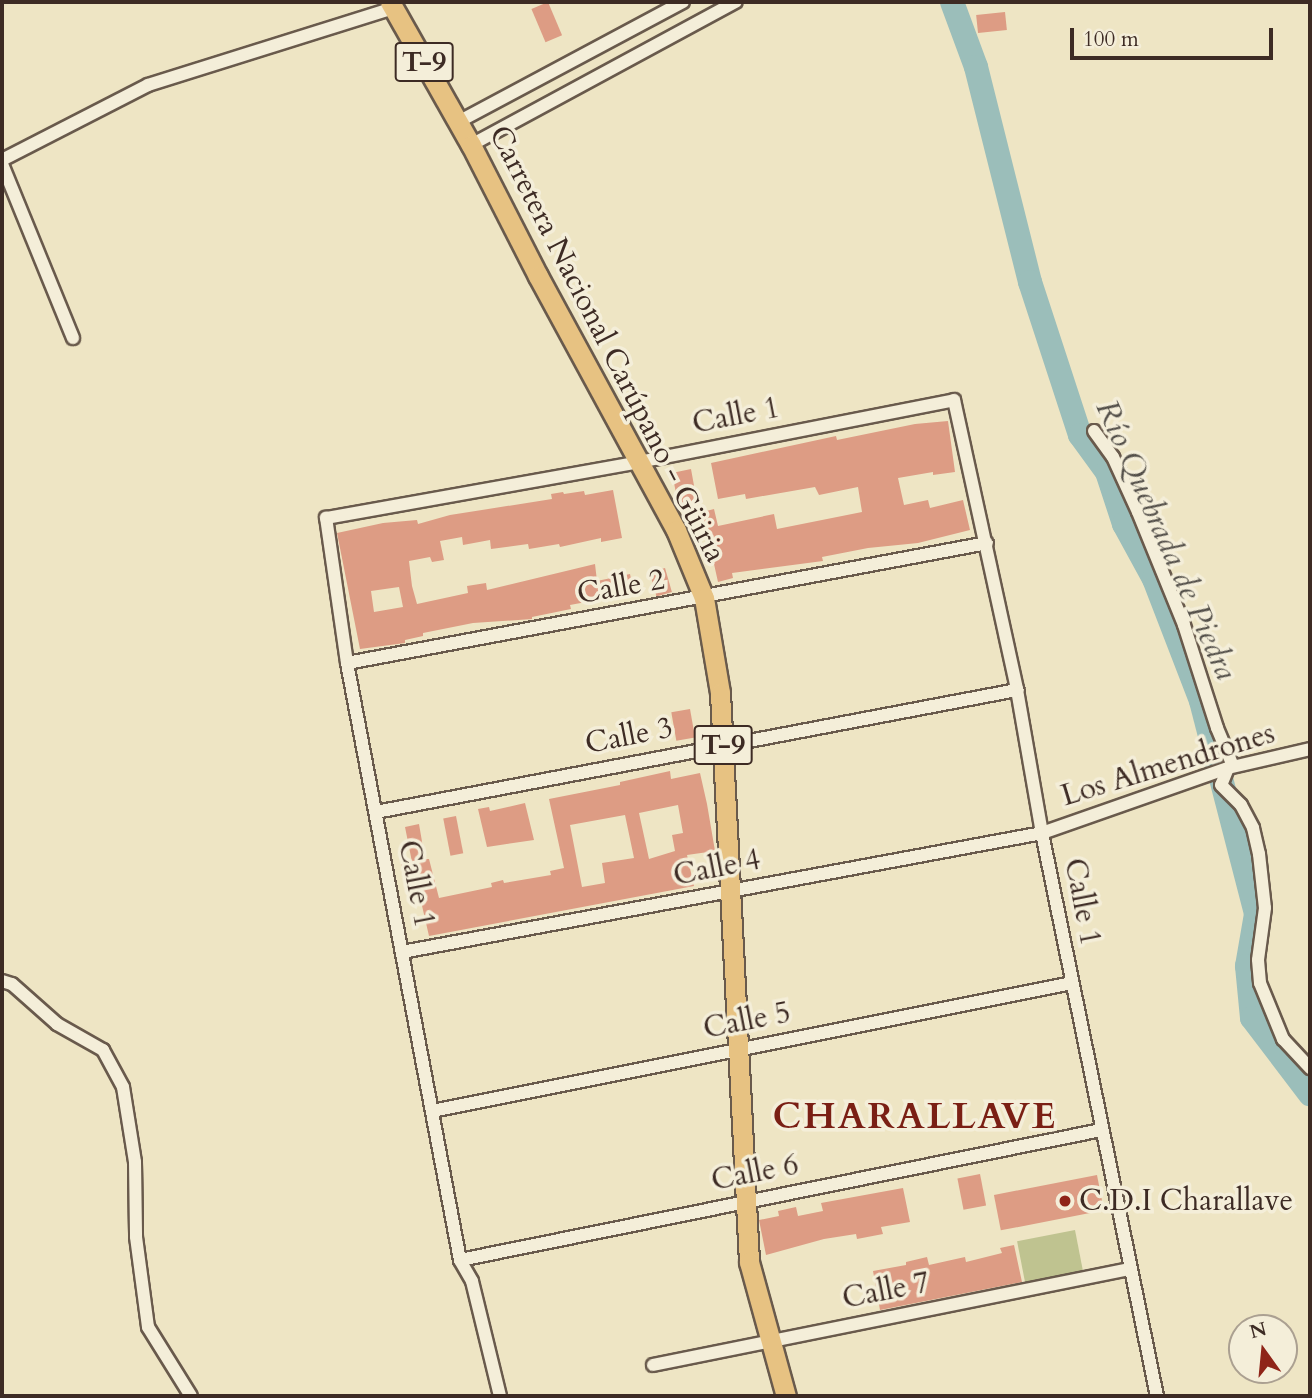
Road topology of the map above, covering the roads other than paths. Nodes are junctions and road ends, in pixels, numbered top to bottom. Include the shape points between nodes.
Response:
1 (683, 2) edge
2 (736, 2) edge
3 (392, 5) edge
4 (458, 122) junction
5 (471, 145) junction
6 (2, 162) edge
7 (73, 338) dead end
8 (1094, 431) dead end
9 (639, 462) junction
10 (987, 543) junction
11 (704, 598) junction
12 (347, 663) junction
13 (1017, 690) junction
14 (723, 744) junction
15 (1310, 749) edge
16 (1230, 767) junction
17 (376, 812) junction
18 (1042, 832) junction
19 (732, 892) junction
20 (402, 952) junction
21 (2, 981) edge
22 (1072, 984) junction
23 (738, 1050) junction
24 (1310, 1068) edge
25 (432, 1111) junction
26 (1101, 1130) junction
27 (744, 1202) junction
28 (460, 1260) junction
29 (1130, 1269) junction
30 (769, 1341) junction
31 (653, 1365) dead end
32 (191, 1396) edge
33 (500, 1396) edge
34 (786, 1396) edge
35 (1157, 1396) edge

1 - 4 street
2 - 5 street
3 - 4 highway, Carretera Nacional Carúpano - Güiria / T-9
3 - 6 street via 148,85
4 - 5 highway, Carretera Nacional Carúpano - Güiria / T-9
5 - 9 highway, Carretera Nacional Carúpano - Güiria / T-9
6 - 7 street
8 - 16 street via 1113,457 1184,625
9 - 10 street, Calle 1 via 954,400
9 - 11 highway, Carretera Nacional Carúpano - Güiria / T-9 via 676,530
9 - 12 street, Calle 1 via 326,518
10 - 11 street, Calle 2
10 - 13 street, Calle 1
11 - 12 street, Calle 2
11 - 14 highway, Carretera Nacional Carúpano - Güiria / T-9 via 720,693
12 - 17 street, Calle 1
13 - 14 street, Calle 3
13 - 18 street, Calle 1
14 - 17 street, Calle 3
14 - 19 highway, Carretera Nacional Carúpano - Güiria / T-9
15 - 16 street, Los Almendrones
16 - 18 street, Los Almendrones
16 - 24 street via 1221,785 1241,805 1259,854 1265,908 1258,960 1260,983 1283,1039
17 - 20 street, Calle 1
18 - 19 street, Calle 4
18 - 22 street, Calle 1
19 - 20 street, Calle 4
19 - 23 highway, Carretera Nacional Carúpano - Güiria / T-9
20 - 25 street, Calle 1
21 - 32 street via 12,984 57,1024 103,1051 123,1087 135,1162 136,1237 148,1327
22 - 23 street, Calle 5
22 - 26 street, Calle 1
23 - 25 street, Calle 5
23 - 27 highway, Carretera Nacional Carúpano - Güiria / T-9
25 - 28 street, Calle 1
26 - 27 street, Calle 6
26 - 29 street, Calle 1
27 - 28 street, Calle 6
27 - 30 highway, Carretera Nacional Carúpano - Güiria / T-9 via 749,1262
28 - 33 street, Calle 1 via 472,1281
29 - 30 street, Calle 7
29 - 35 street, Calle 1
30 - 31 street, Calle 7
30 - 34 highway, Carretera Nacional Carúpano - Güiria / T-9

